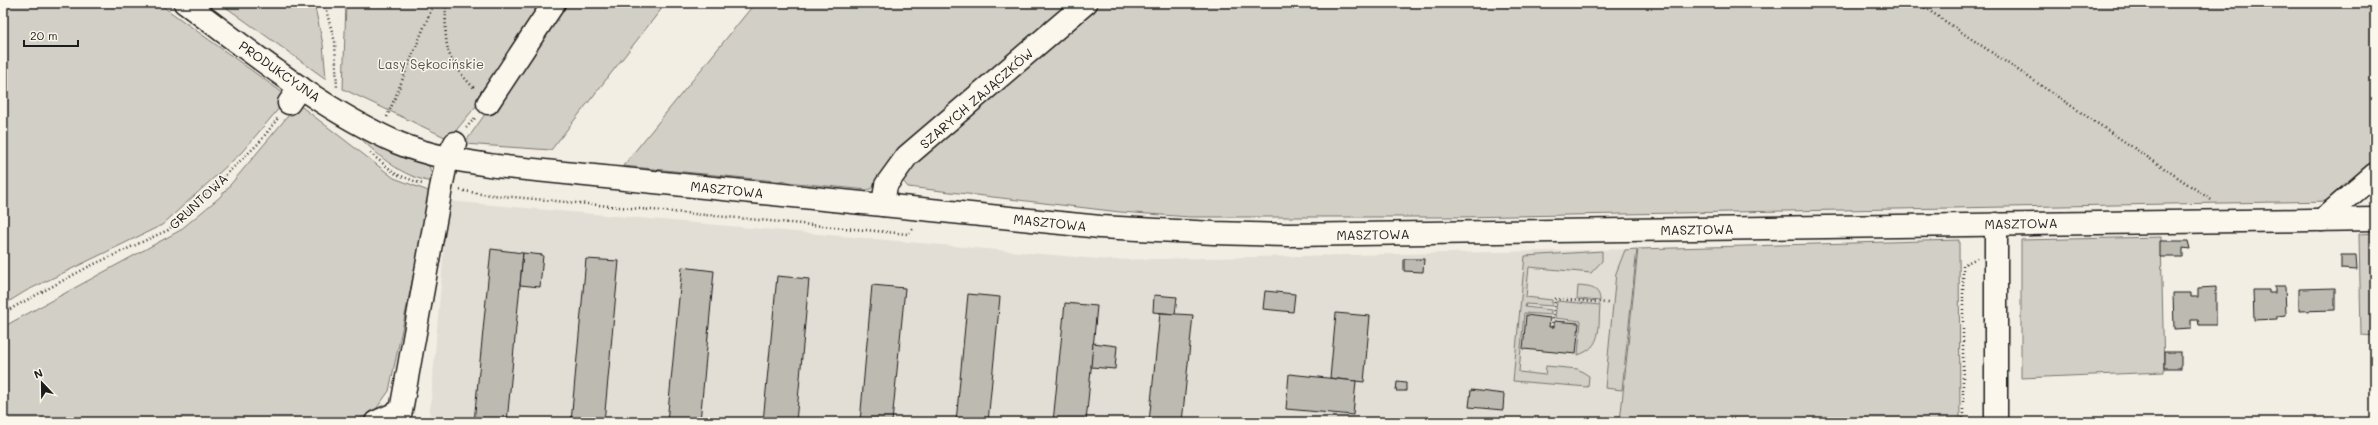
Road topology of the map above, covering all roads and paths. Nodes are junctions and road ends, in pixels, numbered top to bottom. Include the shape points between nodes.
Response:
1 (185, 3) edge
2 (324, 3) edge
3 (434, 3) edge
4 (446, 3) edge
5 (554, 3) edge
6 (1086, 3) edge
7 (1918, 3) edge
8 (294, 95) junction
9 (488, 103) junction
10 (338, 111) junction
11 (380, 134) junction
12 (451, 151) junction
13 (2375, 174) edge
14 (441, 188) junction
15 (883, 205) junction
16 (2375, 218) edge
17 (2322, 220) junction
18 (2239, 221) junction
19 (918, 224) dead end
20 (1996, 224) junction
21 (1996, 250) junction
22 (1608, 303) dead end
23 (3, 313) edge
24 (1552, 327) dead end
25 (376, 422) edge
26 (1963, 422) edge
27 (1996, 422) edge

1 - 8 street, PRODUKCYJNA
2 - 10 path via 335,42
3 - 11 path
4 - 9 path via 445,45 456,70
5 - 9 street
6 - 15 street, SZARYCH ZAJĄCZKÓW via 907,156 886,185
7 - 18 path
8 - 10 street, PRODUKCYJNA
8 - 23 path, GRUNTOWA via 259,143 168,230 88,267
9 - 12 path
10 - 11 street, PRODUKCYJNA
11 - 12 street, MASZTOWA via 399,143
12 - 14 street
12 - 15 street, MASZTOWA via 496,166
13 - 17 street
14 - 19 path via 481,194 908,234
14 - 25 street via 401,411
15 - 20 street, MASZTOWA via 1100,227 1244,234
16 - 17 street, MASZTOWA
17 - 18 street, MASZTOWA
18 - 20 street, MASZTOWA
20 - 21 street
21 - 26 path via 1963,266
21 - 27 street
22 - 24 path via 1555,299

